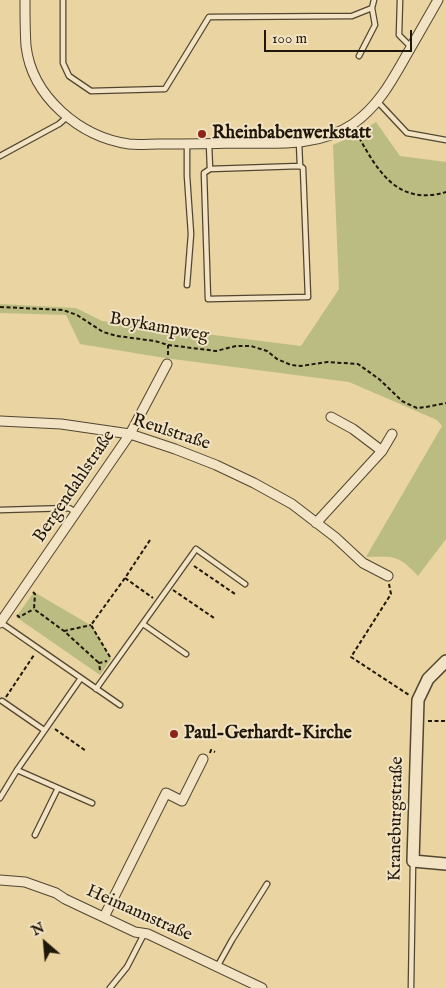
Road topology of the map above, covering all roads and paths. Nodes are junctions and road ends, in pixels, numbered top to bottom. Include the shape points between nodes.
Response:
1 (25, 0) edge
2 (63, 0) edge
3 (374, 0) edge
4 (400, 0) edge
5 (438, 0) edge
6 (372, 8) junction
7 (411, 47) junction
8 (360, 56) dead end
9 (378, 102) junction
10 (67, 117) junction
11 (352, 125) junction
12 (446, 140) edge
13 (299, 142) junction
14 (188, 144) junction
15 (209, 144) junction
16 (0, 156) edge
17 (300, 166) junction
18 (210, 169) junction
19 (446, 192) edge
20 (188, 285) dead end
21 (0, 307) edge
22 (168, 364) dead end
23 (446, 403) edge
24 (331, 417) dead end
25 (0, 421) edge
26 (130, 434) junction
27 (392, 434) dead end
28 (382, 451) junction
29 (0, 510) edge
30 (77, 513) junction
31 (316, 523) junction
32 (150, 540) dead end
33 (188, 561) junction
34 (388, 576) joint
35 (125, 578) junction
36 (245, 584) dead end
37 (26, 586) junction
38 (169, 588) junction
39 (234, 594) dead end
40 (159, 602) junction
41 (11, 608) junction
42 (34, 609) junction
43 (214, 618) dead end
44 (0, 622) edge
45 (142, 624) junction
46 (91, 625) junction
47 (64, 631) junction
48 (39, 649) junction
49 (186, 654) dead end
50 (446, 660) edge
51 (99, 663) dead end
52 (114, 665) junction
53 (81, 678) junction
54 (96, 689) junction
55 (418, 700) junction
56 (2, 702) joint
57 (120, 705) dead end
58 (416, 721) junction
59 (446, 721) edge
60 (49, 725) junction
61 (44, 730) junction
62 (86, 751) dead end
63 (203, 759) dead end
64 (16, 770) junction
65 (58, 788) junction
66 (0, 798) edge
67 (92, 803) dead end
68 (35, 835) dead end
69 (413, 861) junction
70 (446, 864) edge
71 (0, 880) edge
72 (267, 884) dead end
73 (104, 917) junction
74 (144, 934) junction
75 (218, 967) junction
76 (110, 988) edge
77 (262, 988) edge
78 (411, 988) edge

1 - 10 street via 26,46 30,63 50,99
2 - 6 lane via 63,63 69,76 91,91 165,89 209,17 352,16
3 - 6 lane
4 - 7 lane via 399,34
5 - 7 street
6 - 8 lane via 375,25
7 - 9 street
9 - 11 street
9 - 12 lane via 407,133
10 - 14 street via 82,128 112,140 130,144
10 - 16 lane
11 - 13 street via 324,137
11 - 19 path via 374,164 396,186 417,194
13 - 15 street
13 - 17 lane
14 - 15 street
14 - 20 lane via 191,234
15 - 18 lane
17 - 18 lane
17 - 18 lane via 303,168 308,296 208,299 204,173
21 - 23 path, Boykampweg via 63,310 103,332 168,345 216,351 251,346 291,365 358,364 402,401 417,408
22 - 26 street, Bergendahlstraße
24 - 28 street
25 - 26 street, Reulstraße via 60,424
26 - 30 street, Bergendahlstraße
26 - 31 street, Reulstraße via 175,449 254,483 292,504
27 - 28 street
28 - 31 street
29 - 30 lane via 69,508
30 - 37 street, Bergendahlstraße
31 - 34 street, Reulstraße via 363,563
32 - 35 path
33 - 36 lane via 196,549
33 - 38 lane
33 - 39 path
34 - 55 path via 391,594 351,657
35 - 40 path
35 - 46 path
37 - 41 street, Bergendahlstraße
37 - 42 path via 35,594
38 - 40 lane
38 - 43 path
40 - 45 lane
41 - 42 path via 19,617
41 - 44 street, Bergendahlstraße
42 - 47 path
44 - 48 lane
45 - 49 lane
45 - 52 lane
46 - 47 path
46 - 52 path
47 - 51 path
48 - 53 lane
48 - 56 path
50 - 55 street, Kraneburgstraße via 428,678
52 - 54 lane
53 - 54 lane
53 - 60 lane
54 - 57 lane
55 - 58 street, Kraneburgstraße
56 - 61 lane
58 - 59 path
58 - 69 street, Kraneburgstraße
60 - 61 lane
60 - 62 path
61 - 64 lane
63 - 73 street via 182,801 166,793
64 - 65 lane
64 - 66 lane
65 - 67 lane
65 - 68 lane
69 - 70 street
69 - 78 lane, Kraneburgstraße
71 - 73 street, Heimannstraße via 25,882 56,893
72 - 75 lane
73 - 74 street, Heimannstraße
74 - 75 street, Heimannstraße
74 - 76 lane via 127,967
75 - 77 street, Heimannstraße

